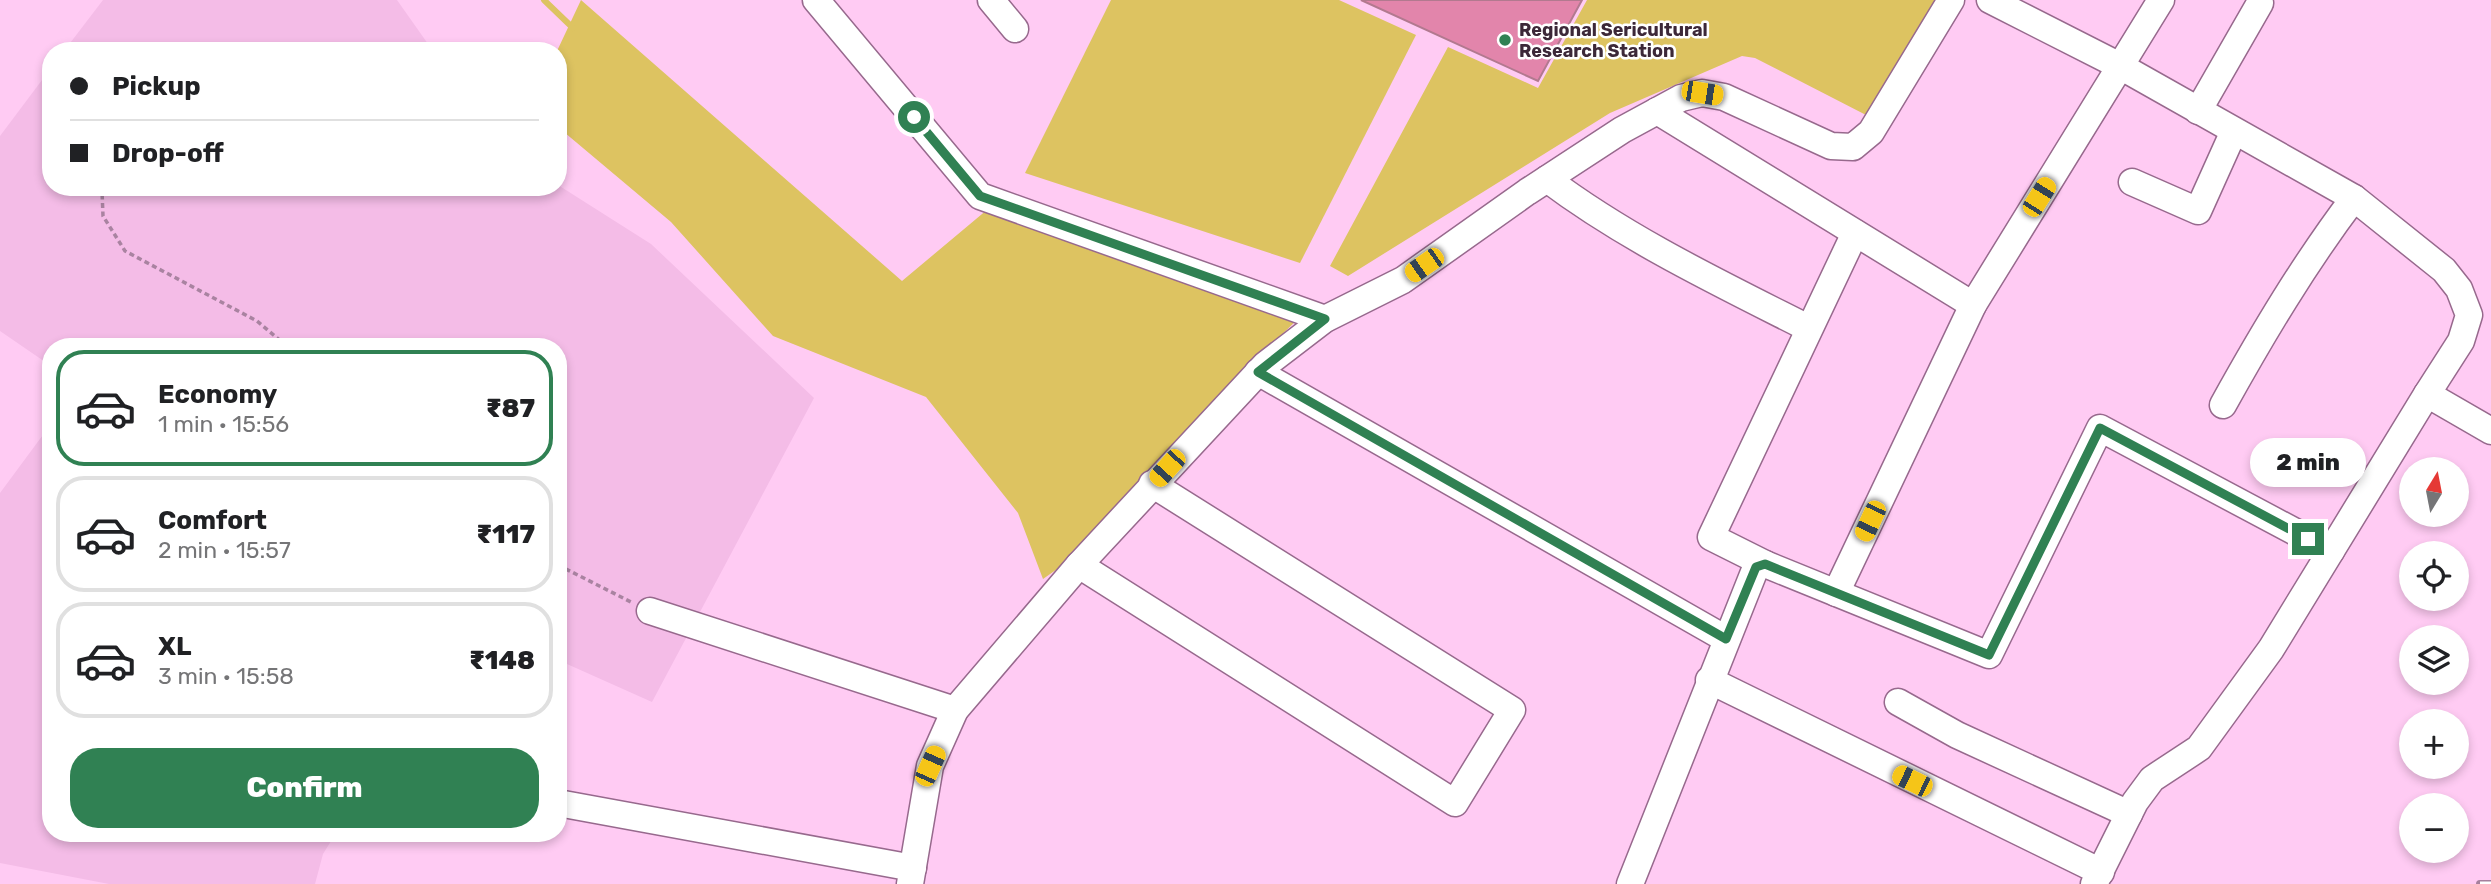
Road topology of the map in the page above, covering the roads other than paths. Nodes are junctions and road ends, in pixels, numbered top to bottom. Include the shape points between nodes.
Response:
1 (816, 0) edge
2 (991, 0) edge
3 (1951, 0) edge
4 (1990, 0) edge
5 (2161, 0) edge
6 (2260, 4) dead end
7 (1015, 29) dead end
8 (2120, 66) junction
9 (1657, 111) junction
10 (2198, 111) junction
11 (2234, 131) junction
12 (1547, 179) junction
13 (2132, 182) dead end
14 (2354, 198) junction
15 (1855, 233) junction
16 (1973, 305) junction
17 (1325, 319) junction
18 (1808, 328) junction
19 (1258, 372) junction
20 (2427, 394) junction
21 (2223, 405) dead end
22 (2491, 431) edge
23 (1152, 484) junction
24 (2331, 551) junction
25 (1765, 564) junction
26 (1079, 565) junction
27 (1836, 593) junction
28 (650, 611) road end
29 (1726, 639) junction
30 (1709, 680) junction
31 (1898, 702) dead end
32 (956, 710) junction
33 (567, 805) edge
34 (2129, 814) junction
35 (911, 876) edge
36 (2097, 878) edge
37 (1630, 884) edge

1 - 17 street via 980,196
2 - 7 street
3 - 9 street via 1871,132 1853,147 1830,146 1724,97 1702,93
4 - 8 street
5 - 8 street
6 - 10 street
8 - 10 street
8 - 16 street
9 - 12 street
9 - 15 street
10 - 11 street
11 - 13 street via 2198,211
11 - 14 street
12 - 17 street via 1403,280
12 - 18 street via 1611,223
14 - 20 street via 2444,270 2459,289 2469,315 2461,341
14 - 21 street via 2271,317
15 - 16 street
15 - 18 street
16 - 27 street
17 - 19 street
18 - 25 street via 1711,537
19 - 23 street
19 - 29 street
20 - 22 street
20 - 24 street
23 - 26 street
23 - 26 street via 1512,710 1455,803
24 - 27 street via 2100,428 1989,655
24 - 34 street via 2271,649 2199,748 2152,779
25 - 27 street
25 - 29 street via 1756,567
26 - 32 street
28 - 32 street
29 - 30 street
30 - 36 street
30 - 37 street
31 - 34 street via 1957,735
32 - 35 street via 930,766
33 - 35 street
34 - 36 street

